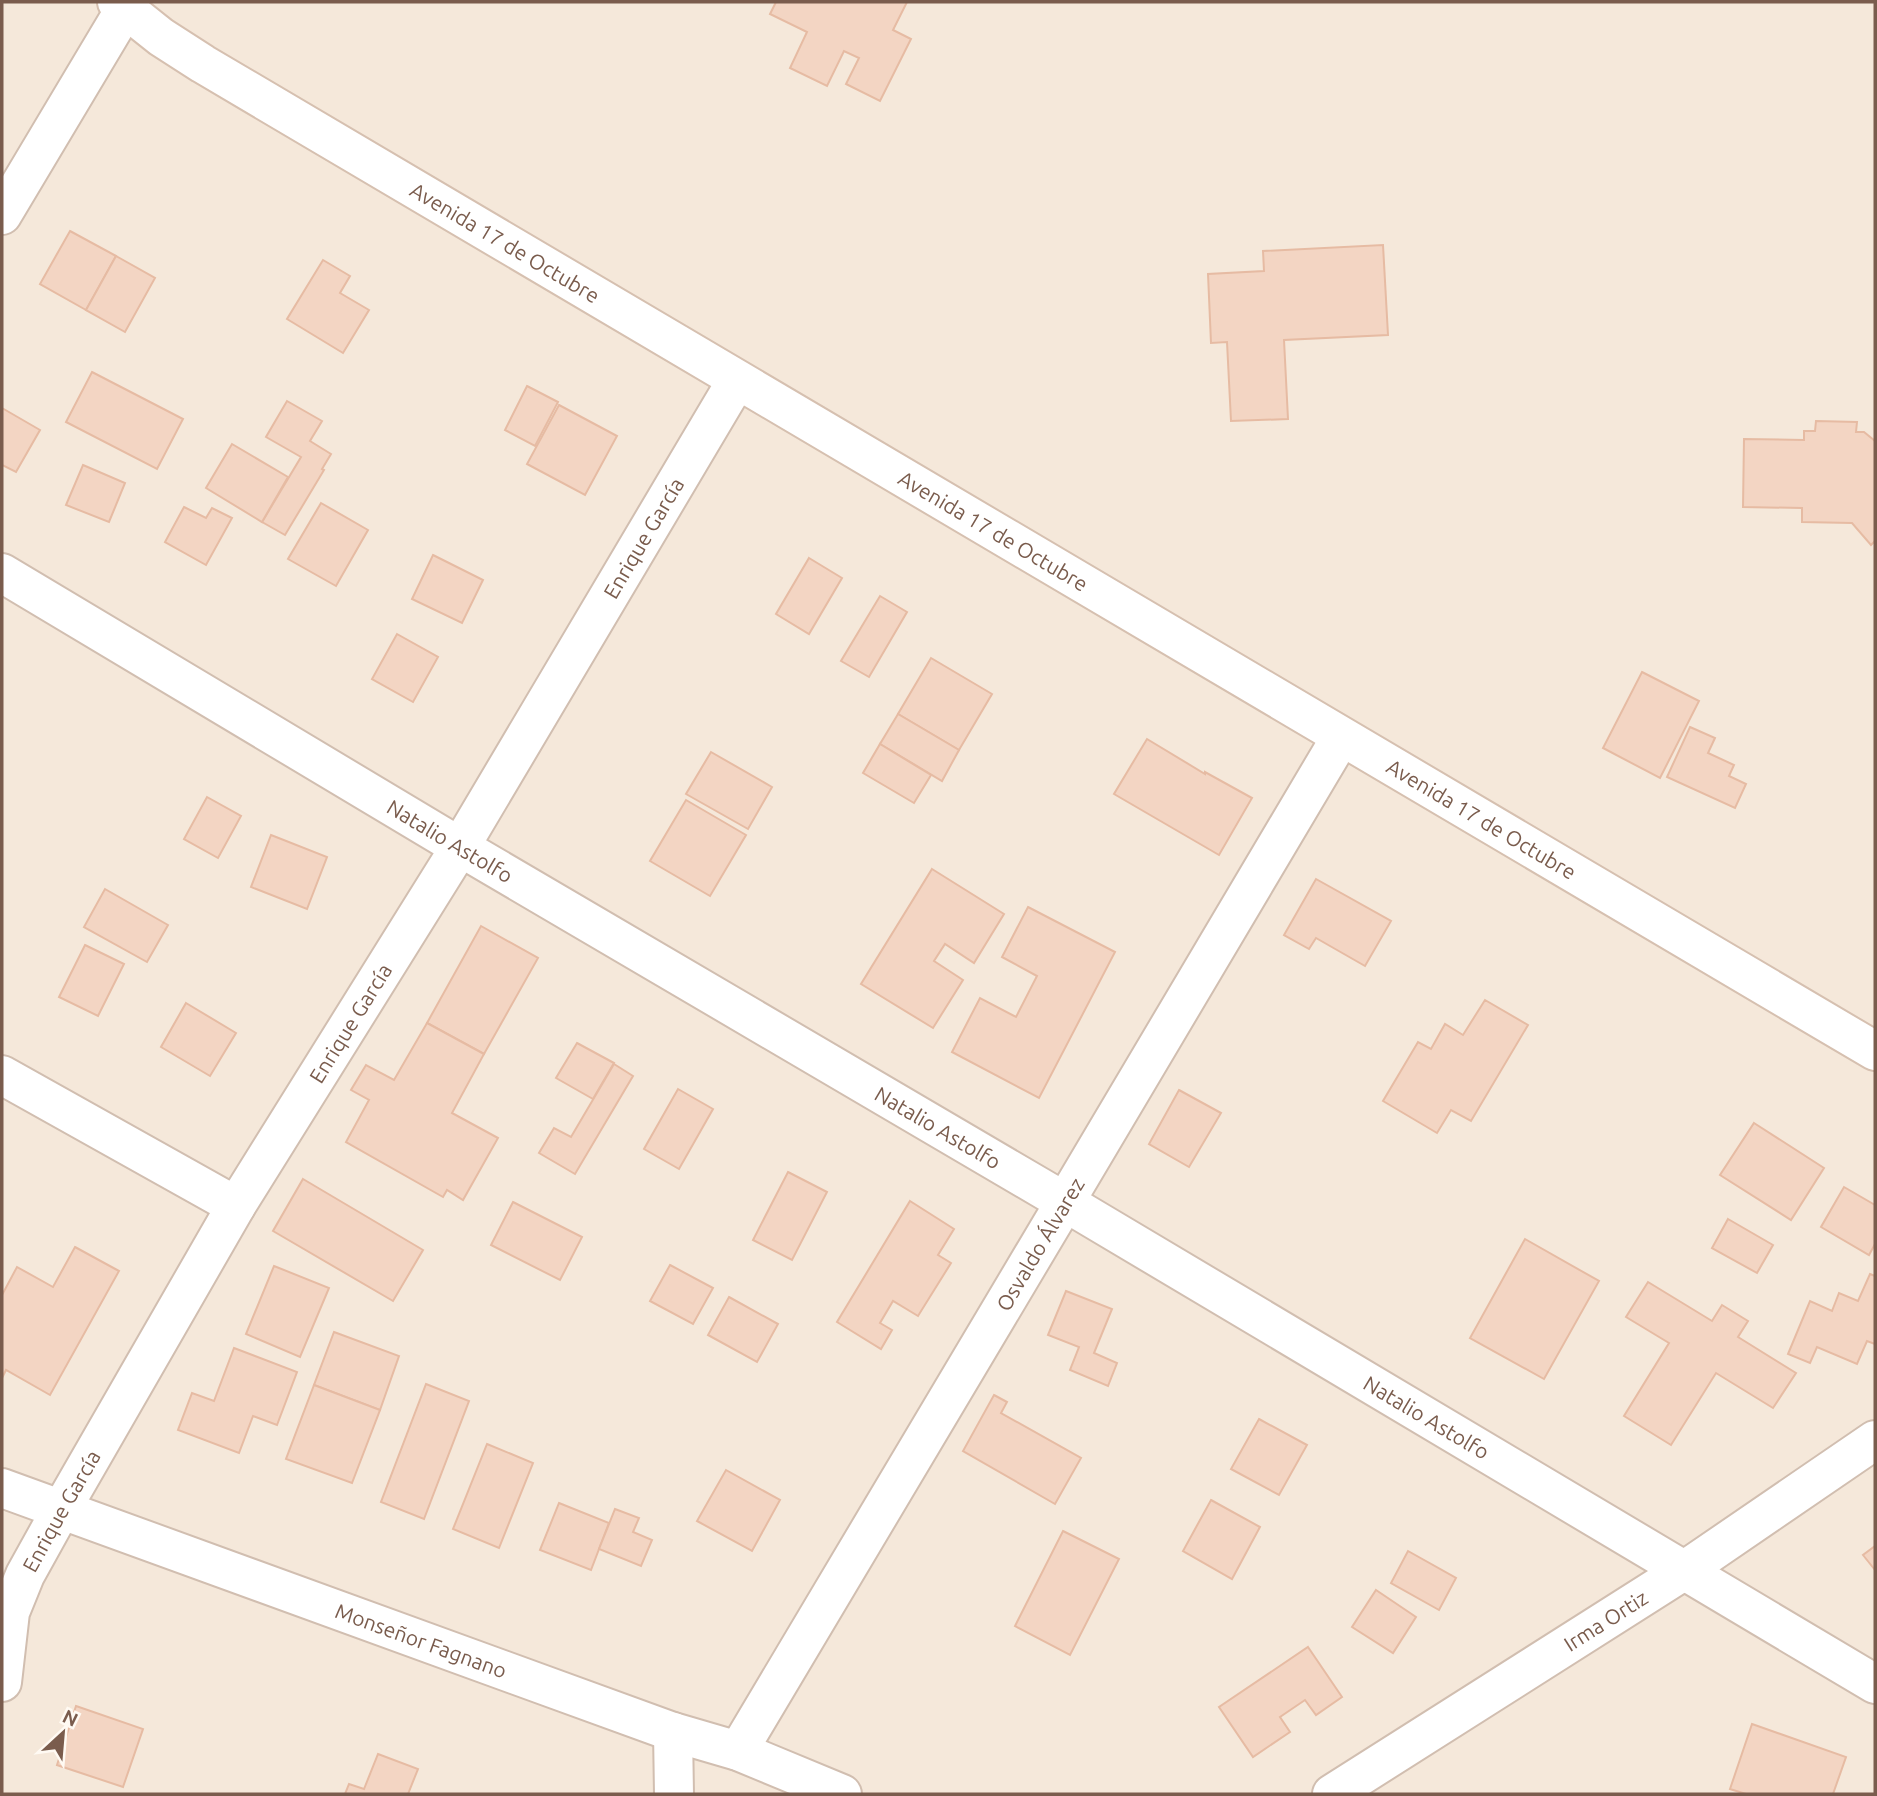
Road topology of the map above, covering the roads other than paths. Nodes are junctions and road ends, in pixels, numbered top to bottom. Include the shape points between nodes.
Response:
1 (121, 6) edge
2 (2, 215) edge
3 (737, 380) junction
4 (2, 573) edge
5 (1341, 737) junction
6 (460, 847) junction
7 (1875, 1051) edge
8 (2, 1075) edge
9 (1065, 1202) junction
10 (236, 1206) junction
11 (1875, 1440) edge
12 (2, 1488) edge
13 (61, 1510) junction
14 (1685, 1570) junction
15 (2, 1682) edge
16 (1875, 1684) edge
17 (673, 1732) junction
18 (738, 1751) junction
19 (674, 1794) edge
20 (842, 1794) edge
21 (1332, 1794) edge

1 - 2 street
1 - 3 street, Avenida 17 de Octubre via 203,64
3 - 5 street, Avenida 17 de Octubre
3 - 6 street, Enrique García
4 - 6 street, Natalio Astolfo
5 - 7 street, Avenida 17 de Octubre
5 - 9 street, Osvaldo Álvarez
6 - 9 street, Natalio Astolfo
6 - 10 street, Enrique García
8 - 10 street
9 - 14 street, Natalio Astolfo
9 - 18 street, Osvaldo Álvarez
10 - 13 street, Enrique García
11 - 14 street, Irma Ortiz
12 - 13 street, Monseñor Fagnano
13 - 15 street, Enrique García via 10,1612
13 - 17 street, Monseñor Fagnano
14 - 16 street, Natalio Astolfo
14 - 21 street, Irma Ortiz
17 - 18 street, Monseñor Fagnano
17 - 19 street
18 - 20 street, Monseñor Fagnano

